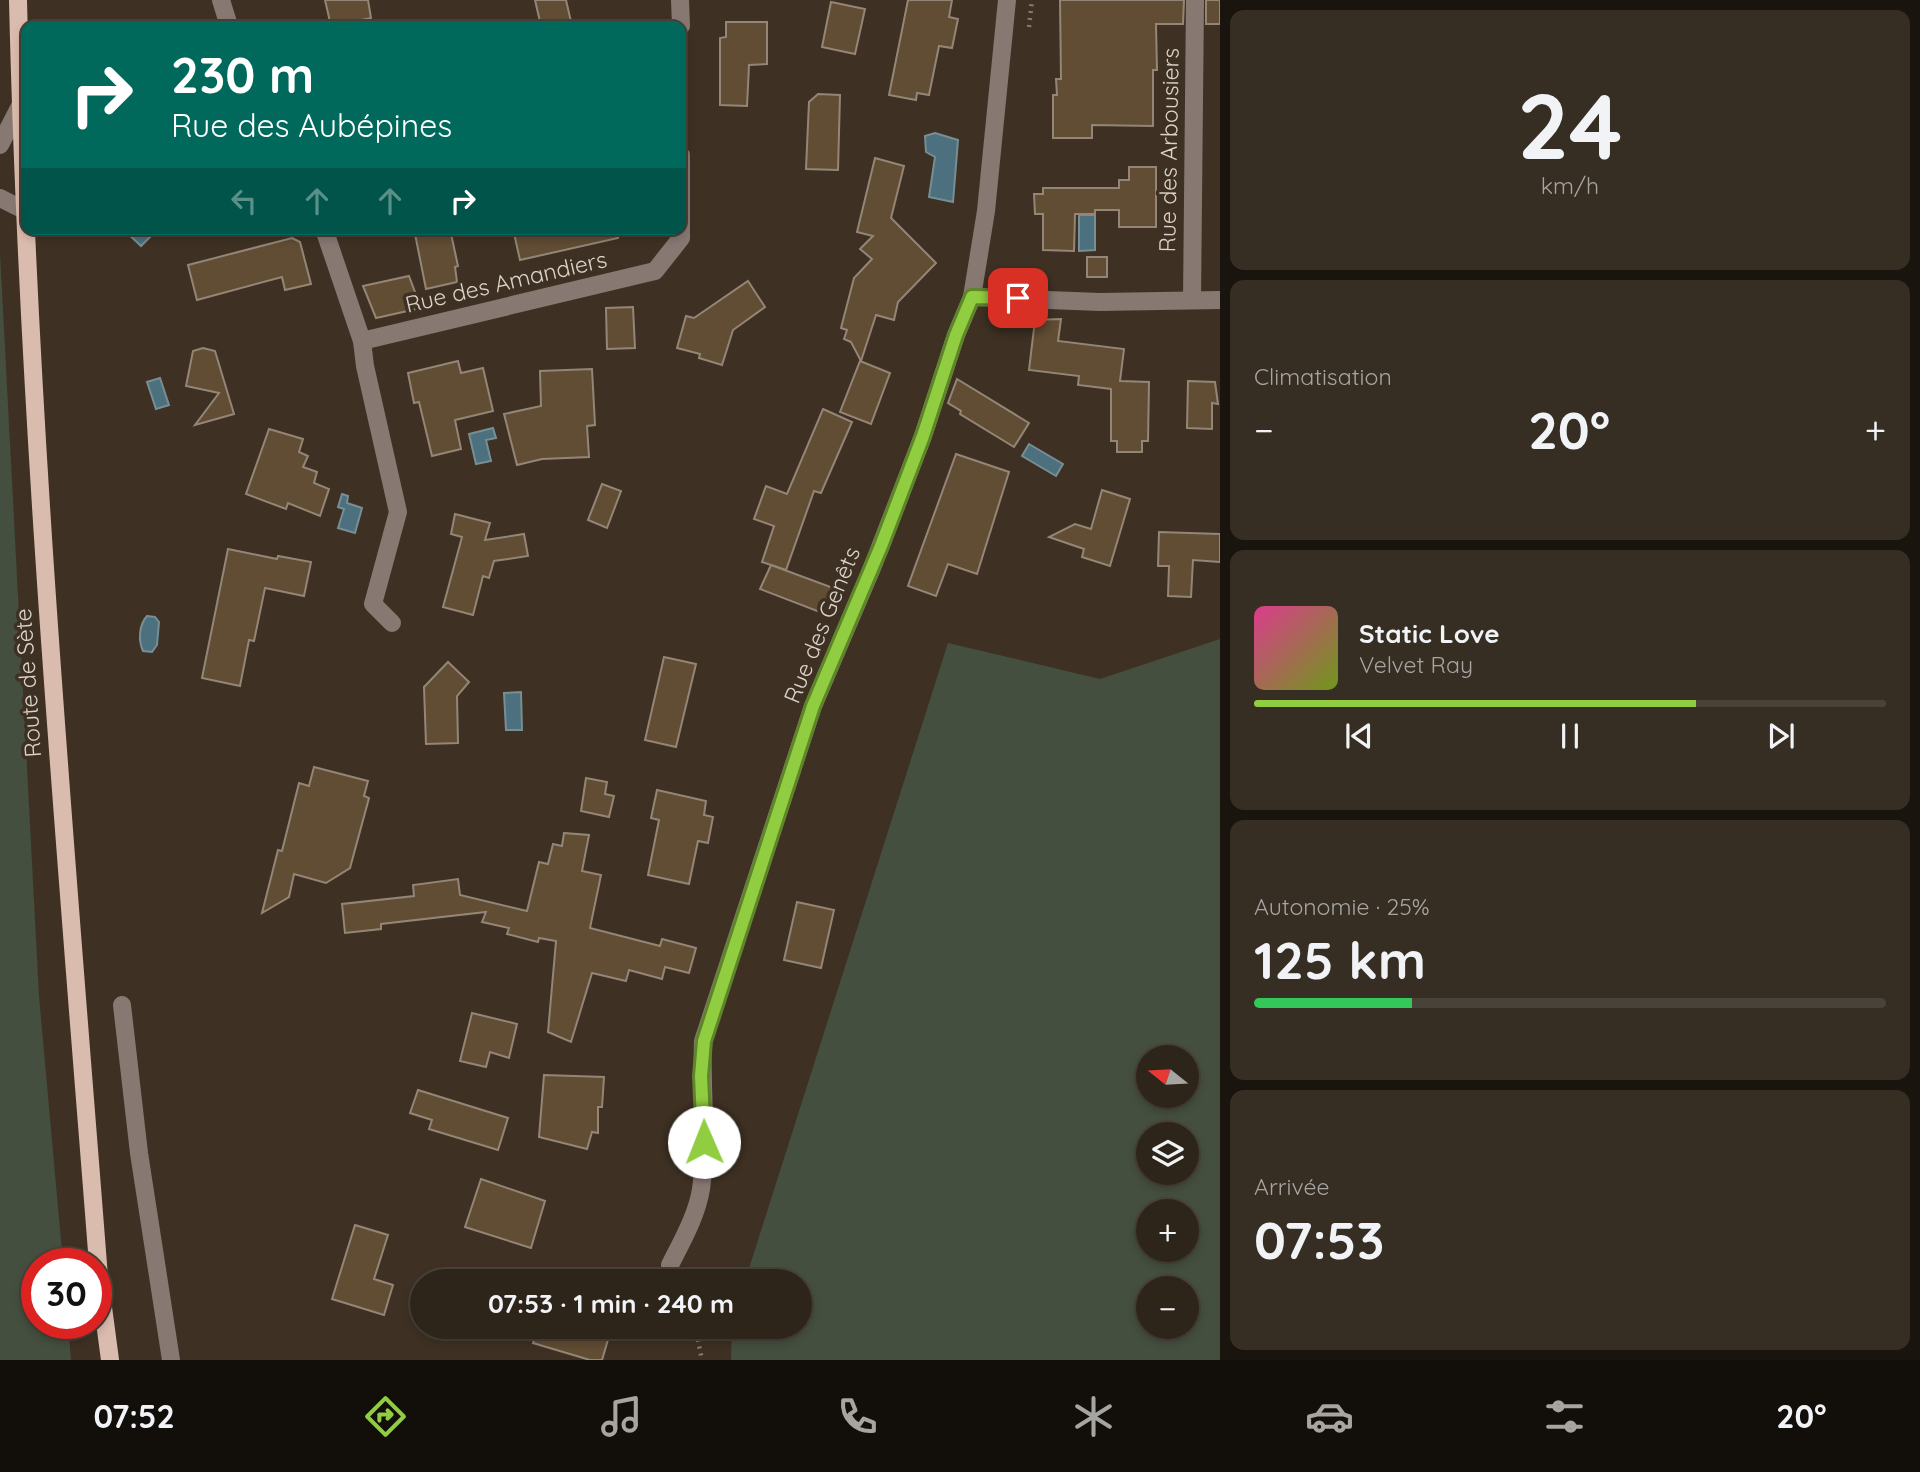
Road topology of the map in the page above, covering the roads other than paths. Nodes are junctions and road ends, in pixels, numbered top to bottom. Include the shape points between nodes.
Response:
1 (18, 0) edge
2 (221, 0) edge
3 (681, 0) edge
4 (1007, 0) edge
5 (1195, 0) edge
6 (227, 21) edge
7 (681, 21) edge
8 (20, 106) junction
9 (21, 132) edge
10 (0, 145) edge
11 (0, 198) edge
12 (21, 208) edge
13 (25, 235) edge
14 (326, 235) edge
15 (681, 235) edge
16 (972, 297) junction
17 (1192, 300) junction
18 (1220, 300) edge
19 (362, 341) junction
20 (392, 623) dead end
21 (122, 1004) dead end
22 (670, 1265) dead end
23 (110, 1360) edge
24 (171, 1360) edge

1 - 8 main road, Route de Sète
2 - 6 street
3 - 7 street
4 - 16 street, Rue des Genêts via 986,211
5 - 17 street, Rue des Arbousiers
8 - 9 main road, Route de Sète
8 - 10 street
11 - 12 street
13 - 23 main road, Route de Sète via 61,802 99,1278
14 - 19 street
15 - 19 street, Rue des Amandiers via 654,271
16 - 17 street
16 - 22 street, Rue des Genêts via 877,556 813,706 704,1041 701,1191
17 - 18 street
19 - 20 street via 398,512 373,604
21 - 24 street

